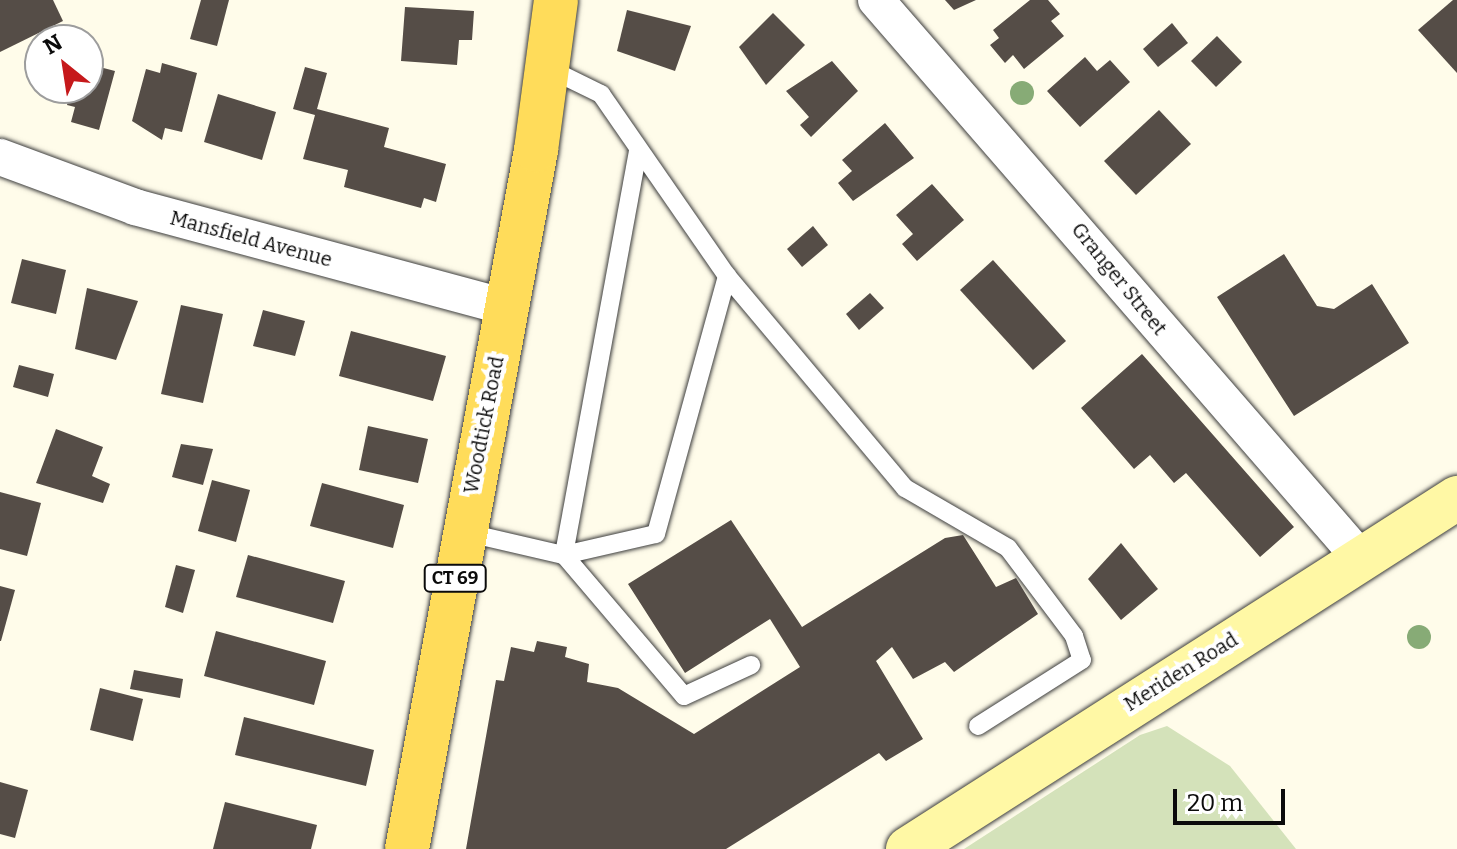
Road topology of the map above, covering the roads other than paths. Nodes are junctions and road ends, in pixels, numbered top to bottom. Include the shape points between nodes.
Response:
1 (556, 0) edge
2 (876, 0) edge
3 (548, 68) junction
4 (638, 151) junction
5 (0, 157) edge
6 (727, 276) junction
7 (506, 307) junction
8 (1457, 498) edge
9 (464, 532) junction
10 (564, 555) junction
11 (1361, 559) junction
12 (751, 665) dead end
13 (978, 726) dead end
14 (407, 849) edge
15 (908, 849) edge

1 - 3 main road, Woodtick Road / CT 69
2 - 11 street, Granger Street
3 - 4 lane via 601,94
3 - 7 main road, Woodtick Road / CT 69
4 - 6 lane
4 - 10 lane
5 - 7 street, Mansfield Avenue via 135,207
6 - 10 lane via 656,534
6 - 13 lane via 905,488 1008,548 1074,636 1082,660
7 - 9 main road, Woodtick Road / CT 69
8 - 11 main road, Meriden Road
9 - 10 lane
9 - 14 main road, Woodtick Road / CT 69
10 - 12 lane via 636,649 684,696
11 - 15 main road, Meriden Road

